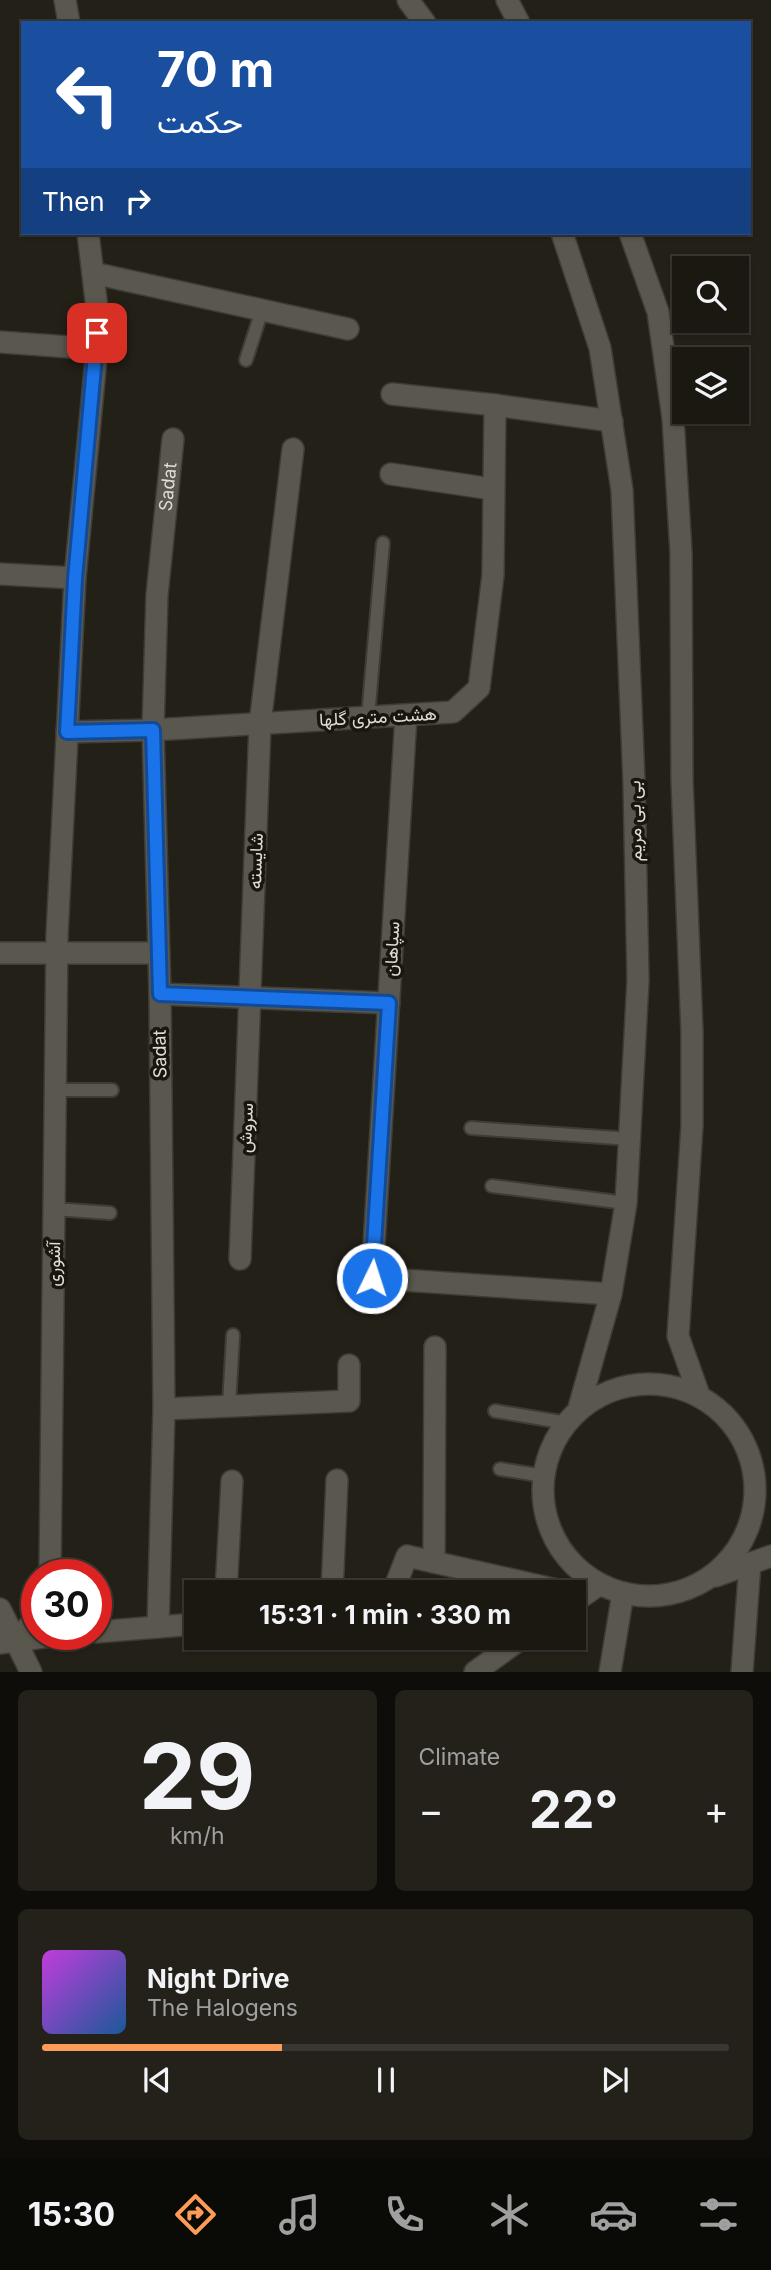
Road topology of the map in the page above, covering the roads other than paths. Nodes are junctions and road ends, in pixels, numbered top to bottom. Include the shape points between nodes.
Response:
1 (65, 0) edge
2 (408, 0) edge
3 (507, 0) edge
4 (69, 21) edge
5 (424, 21) edge
6 (518, 21) edge
7 (88, 235) edge
8 (563, 235) edge
9 (631, 235) edge
10 (93, 273) junction
11 (262, 310) junction
12 (348, 329) dead end
13 (0, 342) edge
14 (97, 349) junction
15 (246, 360) dead end
16 (392, 394) dead end
17 (495, 405) junction
18 (612, 421) junction
19 (173, 439) dead end
20 (293, 449) dead end
21 (391, 474) dead end
22 (492, 489) junction
23 (383, 543) dead end
24 (0, 574) edge
25 (75, 579) junction
26 (406, 716) junction
27 (368, 718) junction
28 (260, 724) junction
29 (153, 730) junction
30 (67, 732) junction
31 (0, 953) edge
32 (57, 953) junction
33 (159, 953) junction
34 (160, 994) junction
35 (252, 998) junction
36 (389, 1003) junction
37 (55, 1090) junction
38 (112, 1090) dead end
39 (471, 1128) dead end
40 (631, 1139) junction
41 (492, 1186) dead end
42 (626, 1203) junction
43 (54, 1209) junction
44 (110, 1213) dead end
45 (240, 1259) dead end
46 (611, 1294) junction
47 (233, 1335) dead end
48 (435, 1347) dead end
49 (349, 1365) dead end
50 (699, 1395) junction
51 (229, 1406) junction
52 (164, 1409) junction
53 (495, 1411) dead end
54 (573, 1417) junction
55 (500, 1469) dead end
56 (544, 1476) junction
57 (337, 1480) dead end
58 (232, 1481) dead end
59 (763, 1486) edge
60 (771, 1556) edge
61 (50, 1559) edge
62 (434, 1562) junction
63 (750, 1563) junction
64 (227, 1580) edge
65 (333, 1580) edge
66 (398, 1580) edge
67 (508, 1580) edge
68 (701, 1582) junction
69 (600, 1584) junction
70 (586, 1590) edge
71 (623, 1593) junction
72 (0, 1609) edge
73 (184, 1625) edge
74 (158, 1627) junction
75 (112, 1631) edge
76 (7, 1641) edge
77 (505, 1650) edge
78 (31, 1671) edge
79 (475, 1671) edge
80 (610, 1671) edge
81 (742, 1671) edge

1 - 4 street
2 - 5 street
3 - 6 street
7 - 10 street, آشوری
8 - 18 street, بی بی مریم via 600,348
9 - 50 street via 658,312 673,418 681,553 682,780 692,1086 678,1336
10 - 11 street
10 - 14 street, آشوری
11 - 12 street
11 - 15 lane
13 - 14 street
14 - 25 street, آشوری
16 - 17 street
17 - 18 street
17 - 22 street, هشت متری گلها
18 - 40 street, بی بی مریم via 622,490 634,782 638,980
19 - 29 street, Sadat via 157,595
20 - 28 street, شایسته
21 - 22 street
22 - 26 street, هشت متری گلها via 493,575 479,688 453,712
23 - 27 lane
24 - 25 street
25 - 30 street, آشوری
26 - 27 street, هشت متری گلها
26 - 36 street, سپاهان
27 - 28 street, هشت متری گلها
28 - 29 street, هشت متری گلها
28 - 35 street, شایسته
29 - 30 street, هشت متری گلها
29 - 33 street, Sadat
30 - 32 street, آشوری
31 - 32 street
32 - 33 street
32 - 37 street, آشوری
33 - 34 street, Sadat
34 - 35 street
34 - 52 street, Sadat
35 - 36 street
35 - 45 street, سروش
36 - 46 street, سپاهان via 372,1278
37 - 38 lane
37 - 43 street, آشوری
39 - 40 lane
40 - 42 street, بی بی مریم
41 - 42 lane
42 - 46 street, بی بی مریم
43 - 44 lane
43 - 61 street, آشوری
46 - 54 street, بی بی مریم
47 - 51 lane
48 - 62 street
49 - 51 street via 349,1401
50 - 54 street via 647,1383 614,1389
50 - 59 street via 728,1417 747,1446
51 - 52 street
52 - 74 street, Sadat
53 - 54 lane
54 - 56 street via 552,1448
55 - 56 lane
56 - 69 street via 545,1508 555,1539 575,1565
57 - 65 street
58 - 64 street
59 - 68 street via 744,1539 726,1563
60 - 63 street
62 - 66 street via 407,1556
62 - 67 street
63 - 68 street
63 - 81 street
68 - 71 street via 663,1595
69 - 70 street
69 - 71 street
71 - 80 street
72 - 76 street
73 - 74 street
74 - 75 street
76 - 78 street
77 - 79 street

